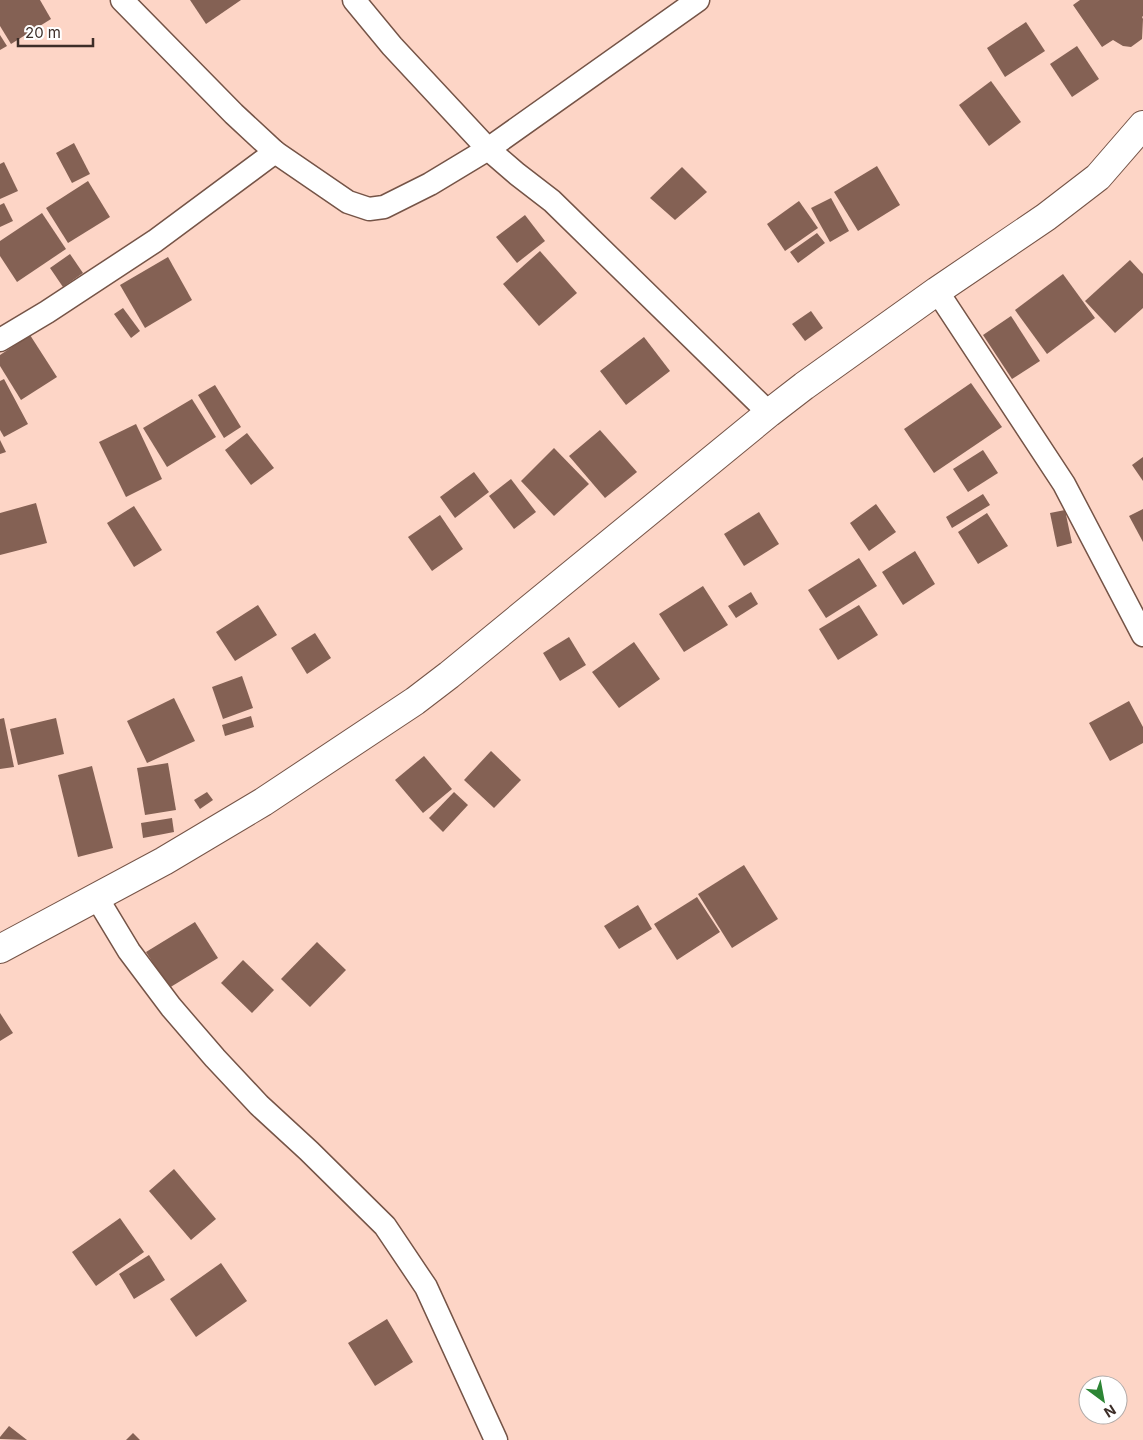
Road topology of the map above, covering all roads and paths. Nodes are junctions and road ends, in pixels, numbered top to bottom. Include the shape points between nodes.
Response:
1 (122, 0) edge
2 (354, 0) edge
3 (698, 0) edge
4 (1143, 125) edge
5 (488, 149) junction
6 (275, 152) junction
7 (937, 291) junction
8 (0, 340) edge
9 (769, 413) junction
10 (1143, 635) edge
11 (97, 898) junction
12 (0, 950) edge
13 (496, 1440) edge

1 - 6 street
2 - 5 street via 392,46
3 - 5 street
4 - 7 street via 1098,177 1046,218
5 - 6 street via 404,198 384,207 369,209 348,202
5 - 9 street via 552,202
6 - 8 street via 155,241
7 - 9 street
7 - 10 street via 1064,484
9 - 11 street via 415,701 263,802
11 - 12 street
11 - 13 street via 129,951 215,1058 259,1105 385,1226 426,1287

